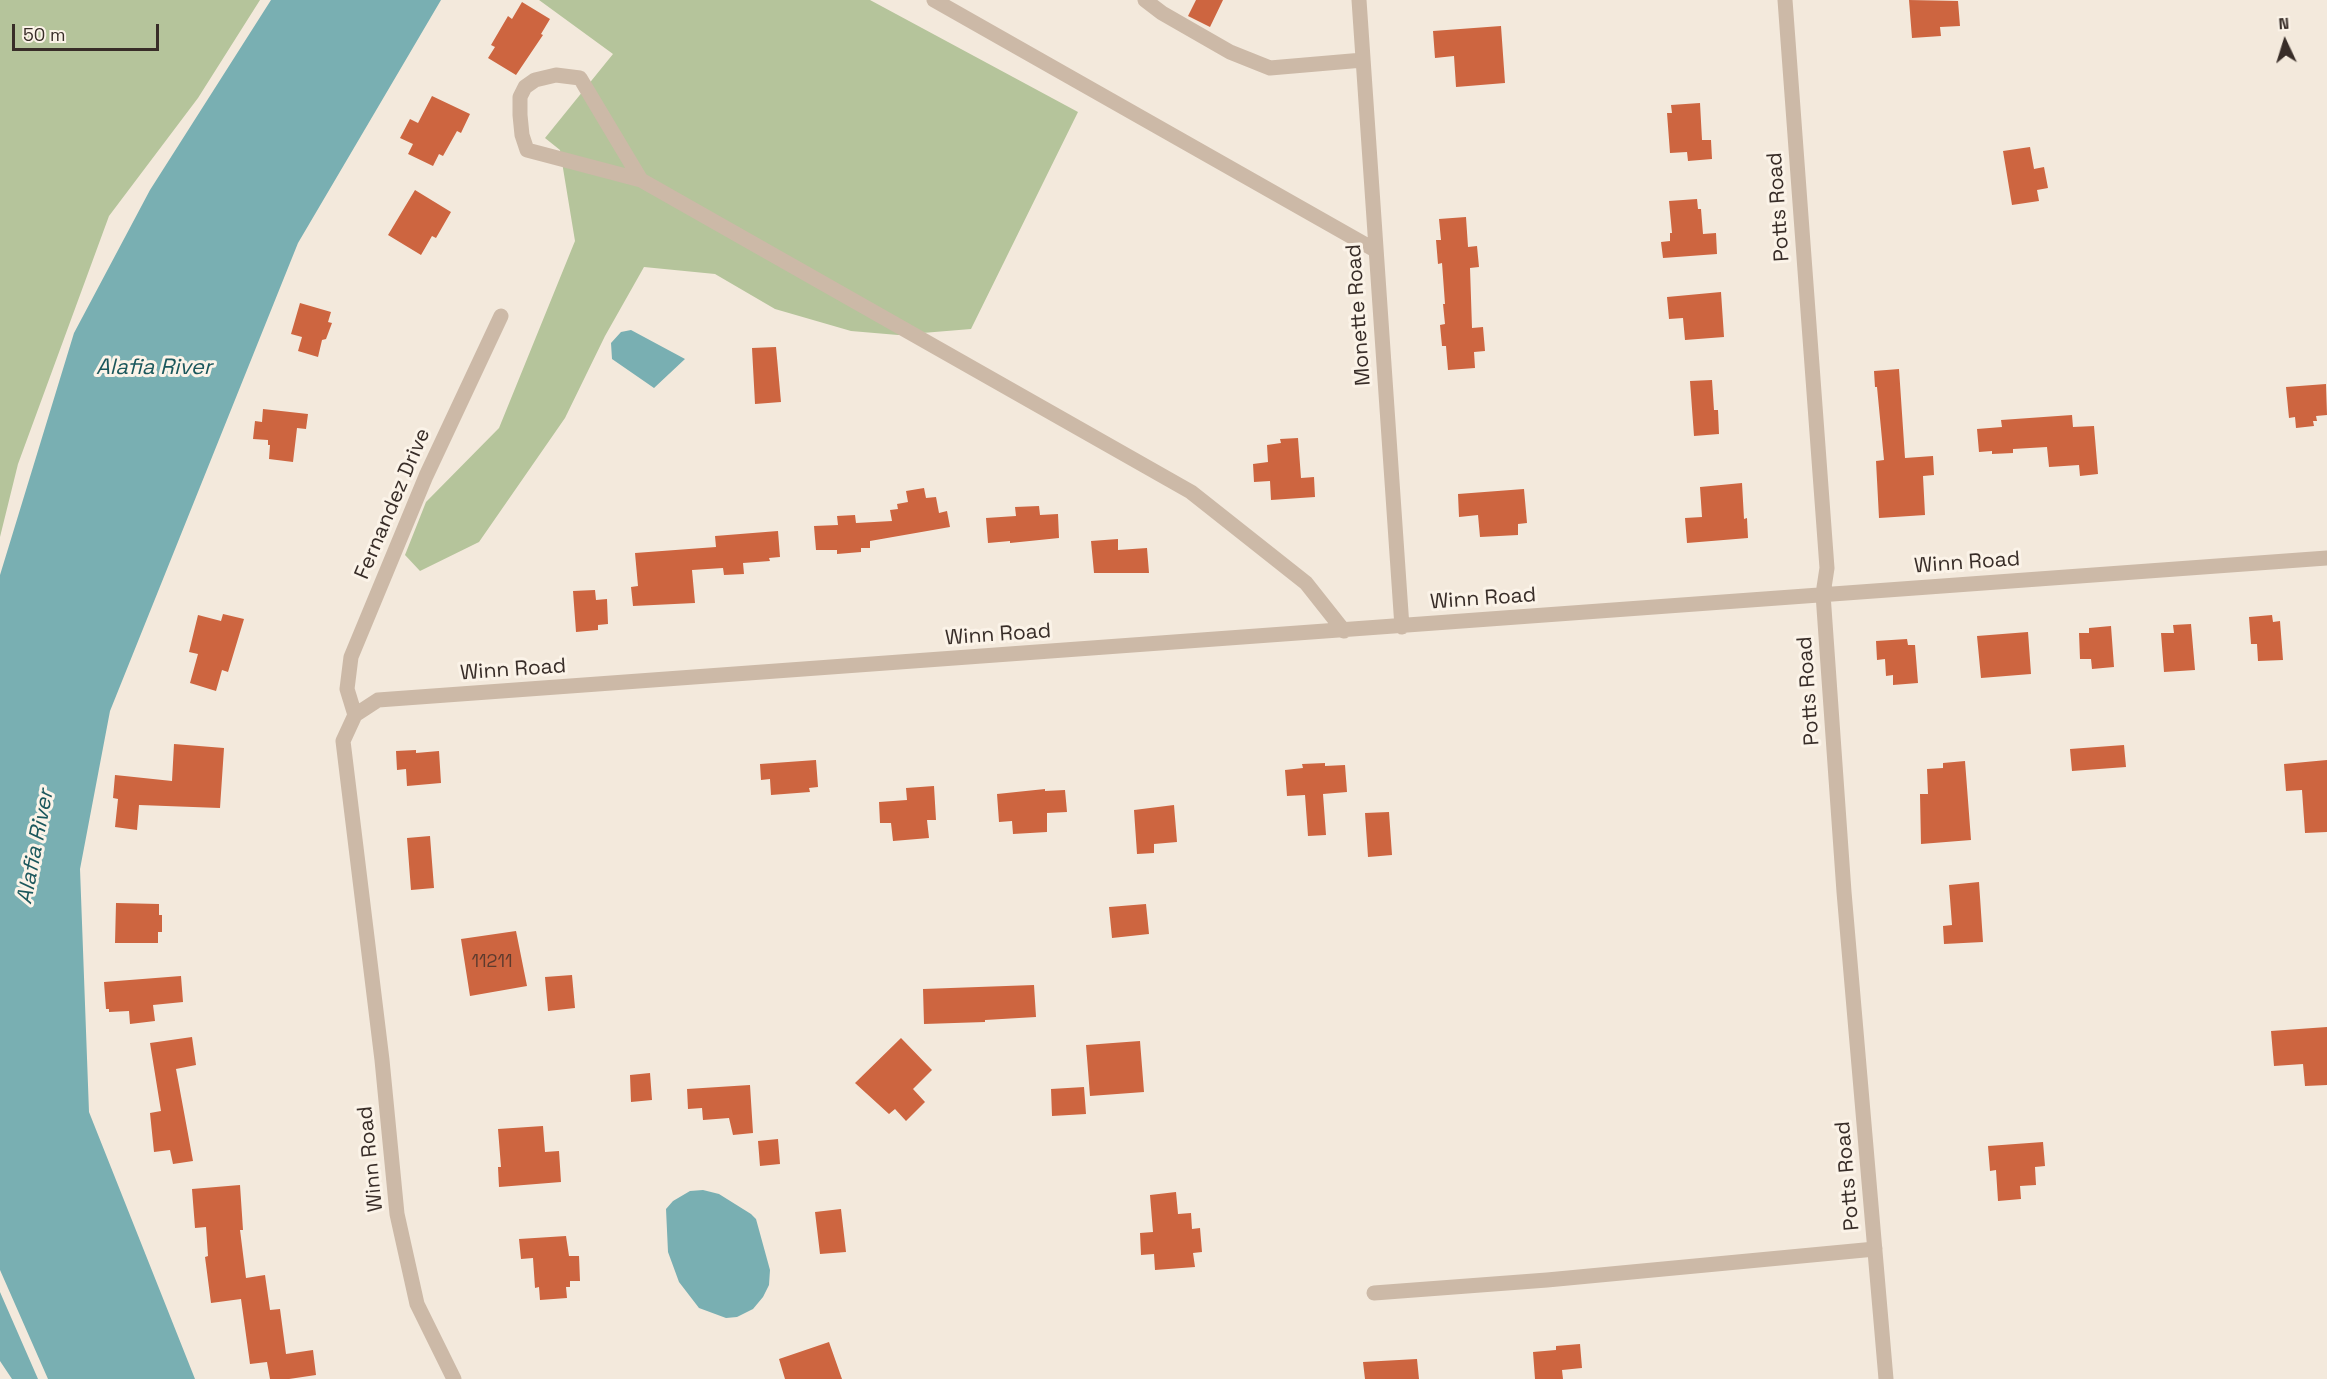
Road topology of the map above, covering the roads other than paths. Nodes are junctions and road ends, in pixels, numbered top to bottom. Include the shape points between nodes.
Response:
1 (934, 0) edge
2 (1145, 0) edge
3 (1359, 0) edge
4 (1785, 0) edge
5 (1363, 60) junction
6 (641, 180) junction
7 (1375, 250) junction
8 (501, 316) dead end
9 (2327, 558) edge
10 (1823, 594) junction
11 (1402, 627) junction
12 (1344, 631) junction
13 (355, 715) junction
14 (1875, 1249) junction
15 (1374, 1293) dead end
16 (454, 1379) edge
17 (1886, 1379) edge

1 - 7 street
2 - 5 street via 1230,52 1270,68
3 - 5 street, Monette Road
4 - 10 street, Potts Road via 1827,568
5 - 7 street, Monette Road
6 - 6 street via 580,78 556,75 525,87 520,97 520,115 528,150
6 - 12 street via 1191,492 1306,583
7 - 11 street, Monette Road
8 - 13 street, Fernandez Drive via 426,476 351,657 347,689
9 - 10 street, Winn Road
10 - 11 street, Winn Road
10 - 14 street, Potts Road
11 - 12 street, Winn Road
12 - 13 street, Winn Road via 378,700
13 - 16 street, Winn Road via 343,741 397,1214 417,1304
14 - 15 street
14 - 17 street, Potts Road

